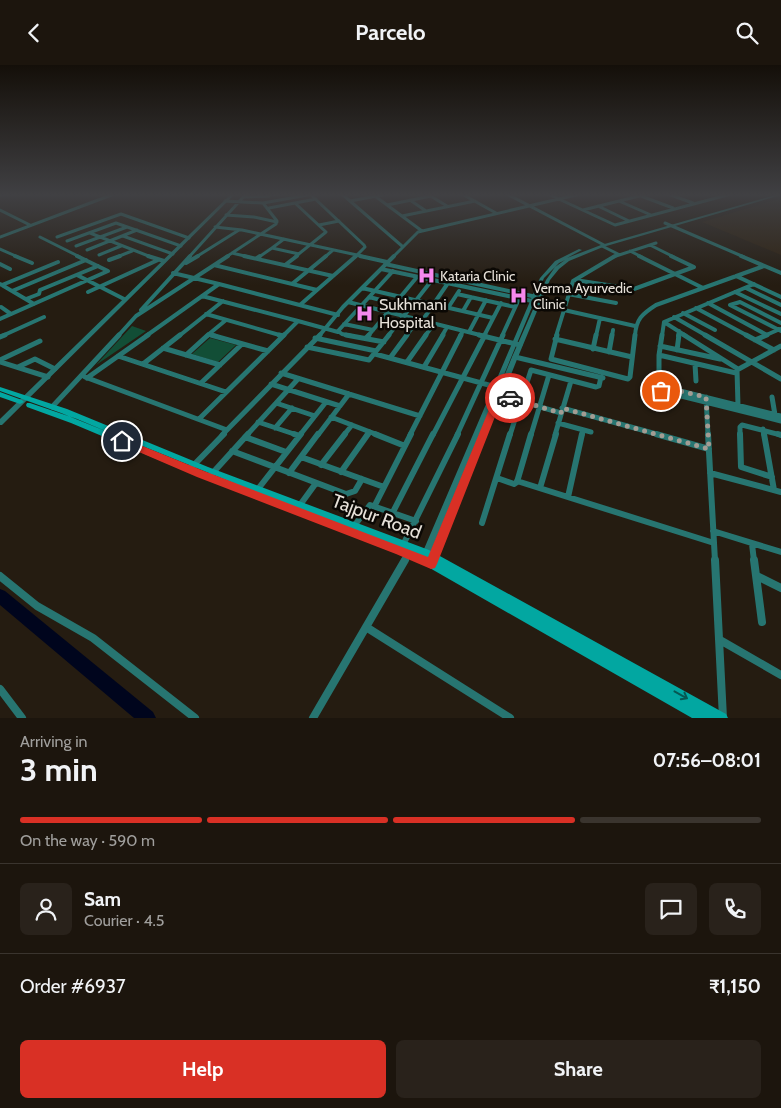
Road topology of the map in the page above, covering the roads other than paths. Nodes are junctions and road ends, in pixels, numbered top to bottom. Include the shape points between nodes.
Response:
1 (91, 224) edge
2 (112, 224) edge
3 (120, 224) edge
4 (152, 224) edge
5 (202, 224) edge
6 (217, 224) edge
7 (273, 224) edge
8 (343, 224) edge
9 (377, 224) edge
10 (413, 224) edge
11 (449, 224) edge
12 (566, 224) edge
13 (30, 225) edge
14 (319, 225) edge
15 (670, 225) junction
16 (127, 227) junction
17 (215, 227) junction
18 (138, 230) junction
19 (239, 230) junction
20 (422, 231) junction
21 (90, 233) junction
22 (260, 234) junction
23 (123, 236) junction
24 (0, 237) edge
25 (40, 237) dead end
26 (57, 237) dead end
27 (99, 237) junction
28 (189, 238) junction
29 (284, 239) junction
30 (67, 241) dead end
31 (110, 241) junction
32 (656, 243) dead end
33 (602, 244) junction
34 (181, 245) junction
35 (311, 245) junction
36 (649, 245) junction
37 (76, 246) dead end
38 (121, 246) junction
39 (402, 246) junction
40 (272, 248) junction
41 (0, 249) edge
42 (333, 249) junction
43 (88, 250) dead end
44 (132, 251) junction
45 (630, 251) junction
46 (173, 253) junction
47 (232, 253) junction
48 (299, 254) junction
49 (99, 255) dead end
50 (357, 255) junction
51 (618, 255) junction
52 (257, 259) junction
53 (86, 260) junction
54 (109, 260) dead end
55 (162, 261) junction
56 (58, 262) dead end
57 (32, 263) dead end
58 (386, 263) junction
59 (0, 264) edge
60 (214, 265) junction
61 (285, 265) junction
62 (47, 266) junction
63 (98, 266) junction
64 (181, 266) junction
65 (764, 266) junction
66 (10, 269) dead end
67 (380, 269) junction
68 (308, 270) junction
69 (59, 271) junction
70 (393, 271) junction
71 (781, 272) edge
72 (173, 273) junction
73 (676, 274) junction
74 (77, 275) junction
75 (333, 276) junction
76 (736, 276) junction
77 (417, 277) junction
78 (194, 278) junction
79 (574, 279) junction
80 (432, 280) junction
81 (89, 281) junction
82 (448, 283) junction
83 (219, 284) junction
84 (292, 284) junction
85 (754, 284) junction
86 (1, 285) edge
87 (100, 287) junction
88 (462, 287) junction
89 (362, 288) junction
90 (703, 288) junction
91 (746, 288) junction
92 (317, 290) junction
93 (12, 291) junction
94 (375, 291) junction
95 (88, 292) dead end
96 (735, 292) junction
97 (457, 294) junction
98 (568, 294) junction
99 (202, 296) junction
100 (369, 297) junction
101 (401, 297) junction
102 (471, 297) junction
103 (781, 297) edge
104 (541, 298) junction
105 (26, 299) junction
106 (124, 299) junction
107 (519, 299) junction
108 (533, 299) junction
109 (416, 300) junction
110 (486, 300) junction
111 (223, 301) junction
112 (348, 303) junction
113 (501, 303) junction
114 (616, 303) dead end
115 (708, 303) junction
116 (34, 304) junction
117 (396, 304) junction
118 (434, 304) junction
119 (300, 305) junction
120 (730, 305) junction
121 (781, 305) edge
122 (361, 306) junction
123 (0, 307) edge
124 (448, 307) junction
125 (515, 307) junction
126 (696, 308) junction
127 (564, 310) junction
128 (720, 310) junction
129 (463, 311) junction
130 (388, 312) junction
131 (683, 313) junction
132 (12, 314) junction
133 (206, 314) junction
134 (478, 314) junction
135 (708, 314) junction
136 (781, 314) edge
137 (338, 315) junction
138 (136, 316) junction
139 (404, 316) junction
140 (44, 317) dead end
141 (674, 317) junction
142 (493, 318) junction
143 (600, 318) junction
144 (0, 319) edge
145 (226, 320) junction
146 (420, 320) junction
147 (298, 321) junction
148 (664, 321) junction
149 (434, 323) junction
150 (781, 323) edge
151 (344, 324) junction
152 (635, 326) junction
153 (447, 327) junction
154 (326, 328) junction
155 (614, 329) dead end
156 (373, 330) junction
157 (715, 330) dead end
158 (780, 330) edge
159 (466, 331) junction
160 (679, 331) junction
161 (338, 332) junction
162 (209, 334) junction
163 (767, 335) junction
164 (283, 336) junction
165 (484, 336) junction
166 (0, 337) edge
167 (315, 338) junction
168 (366, 338) junction
169 (554, 339) junction
170 (501, 340) junction
171 (755, 340) junction
172 (40, 341) dead end
173 (384, 341) junction
174 (694, 341) junction
175 (242, 344) junction
176 (517, 344) junction
177 (660, 346) junction
178 (307, 347) junction
179 (163, 348) junction
180 (779, 348) edge
181 (593, 349) junction
182 (677, 350) junction
183 (268, 351) junction
184 (609, 352) junction
185 (375, 353) junction
186 (693, 354) junction
187 (186, 355) junction
188 (659, 355) junction
189 (118, 356) junction
190 (515, 357) junction
191 (632, 357) junction
192 (390, 358) junction
193 (723, 360) junction
194 (0, 361) edge
195 (535, 362) junction
196 (751, 362) junction
197 (407, 363) junction
198 (142, 364) junction
199 (695, 364) junction
200 (220, 365) junction
201 (18, 367) junction
202 (424, 367) junction
203 (55, 369) junction
204 (532, 370) junction
205 (737, 371) junction
206 (441, 372) junction
207 (281, 373) junction
208 (80, 375) junction
209 (549, 375) junction
210 (48, 377) junction
211 (601, 377) junction
212 (616, 377) junction
213 (87, 378) junction
214 (464, 378) junction
215 (298, 379) junction
216 (781, 379) edge
217 (571, 381) junction
218 (696, 381) dead end
219 (201, 383) junction
220 (482, 383) junction
221 (271, 384) junction
222 (496, 387) junction
223 (0, 389) edge
224 (288, 390) junction
225 (226, 392) junction
226 (0, 394) edge
227 (349, 394) junction
228 (499, 395) junction
229 (772, 397) dead end
230 (706, 399) junction
231 (25, 401) junction
232 (521, 401) junction
233 (326, 402) junction
234 (276, 403) junction
235 (340, 406) junction
236 (539, 406) junction
237 (52, 407) junction
238 (738, 407) junction
239 (292, 408) junction
240 (562, 411) junction
241 (315, 416) junction
242 (420, 416) junction
243 (778, 416) edge
244 (332, 417) junction
245 (199, 419) junction
246 (781, 421) edge
247 (258, 422) junction
248 (0, 423) edge
249 (558, 423) junction
250 (352, 425) junction
251 (275, 427) junction
252 (762, 429) junction
253 (227, 430) junction
254 (583, 430) junction
255 (370, 432) junction
256 (591, 432) dead end
257 (781, 435) edge
258 (299, 436) junction
259 (245, 437) junction
260 (405, 446) junction
261 (709, 449) junction
262 (232, 451) junction
263 (286, 452) junction
264 (301, 457) junction
265 (321, 465) junction
266 (192, 467) junction
267 (274, 467) junction
268 (341, 472) junction
269 (289, 473) junction
270 (710, 473) junction
271 (211, 475) junction
272 (772, 477) junction
273 (362, 479) junction
274 (497, 479) junction
275 (517, 481) junction
276 (316, 483) junction
277 (384, 487) junction
278 (540, 488) junction
279 (258, 489) junction
280 (778, 491) edge
281 (568, 497) junction
282 (300, 505) junction
283 (375, 505) junction
284 (393, 512) junction
285 (416, 521) junction
286 (482, 523) dead end
287 (354, 526) junction
288 (713, 531) junction
289 (714, 543) junction
290 (752, 544) junction
291 (406, 549) junction
292 (781, 552) edge
293 (429, 559) junction
294 (0, 576) edge
295 (757, 576) junction
296 (781, 588) edge
297 (762, 622) dead end
298 (366, 627) junction
299 (720, 640) junction
300 (781, 675) edge
301 (0, 689) edge
302 (22, 718) edge
303 (195, 718) edge
304 (313, 718) edge
305 (510, 718) edge
306 (704, 718) edge
307 (722, 718) edge

1 - 26 street
2 - 21 street
3 - 16 street
4 - 28 street
5 - 28 street
6 - 17 street
7 - 22 street
8 - 50 street via 364,245
9 - 39 street
10 - 20 street
11 - 20 street
12 - 33 street
13 - 24 street
14 - 35 street via 326,233
15 - 33 street
15 - 65 street
15 - 71 street
16 - 18 street
16 - 27 street
17 - 19 street
17 - 64 street
18 - 23 street
18 - 34 street
19 - 22 street
19 - 64 street
20 - 39 street
21 - 27 street
21 - 30 street
22 - 29 street
22 - 47 street
23 - 31 street
23 - 46 street
25 - 53 street
27 - 31 street
27 - 37 street
28 - 34 street
29 - 35 street
29 - 40 street
31 - 38 street
31 - 43 street
32 - 36 street
33 - 51 street
33 - 104 street via 562,264 548,280
33 - 108 street via 570,254 551,266
34 - 46 street
35 - 42 street
35 - 48 street
36 - 45 street
36 - 73 street via 694,266
38 - 44 street
38 - 49 street
39 - 58 street
40 - 48 street
40 - 52 street
41 - 57 street
42 - 50 street
42 - 68 street
44 - 54 street
44 - 55 street
45 - 51 street
45 - 73 street
46 - 55 street
47 - 52 street
47 - 60 street
48 - 61 street
50 - 58 street
50 - 75 street
51 - 79 street
52 - 61 street
53 - 63 street
53 - 69 street
55 - 87 street
55 - 106 street
56 - 62 street
58 - 67 street
58 - 108 street
59 - 66 street
60 - 78 street
60 - 84 street
61 - 68 street
62 - 69 street
62 - 86 street
63 - 74 street
63 - 81 street via 108,271
64 - 72 street
65 - 71 street
65 - 76 street
67 - 70 street
67 - 89 street
68 - 75 street
68 - 84 street
69 - 93 street
70 - 77 street
70 - 94 street
72 - 78 street
72 - 138 street
73 - 79 street via 631,290
73 - 90 street
74 - 81 street
74 - 105 street
75 - 92 street
76 - 85 street
76 - 90 street
77 - 80 street
77 - 101 street
78 - 83 street
78 - 138 street
79 - 98 street
80 - 82 street
80 - 109 street
81 - 87 street
81 - 116 street
82 - 88 street
82 - 118 street
83 - 99 street
83 - 119 street
84 - 92 street
85 - 91 street
85 - 103 street
86 - 93 street
87 - 95 street
87 - 106 street
88 - 97 street
88 - 107 street
89 - 94 street
89 - 112 street
90 - 152 street via 651,308 638,318
91 - 96 street
91 - 121 street
92 - 119 street
93 - 105 street
94 - 100 street
94 - 101 street
96 - 115 street
96 - 136 street
97 - 102 street
97 - 124 street
98 - 114 street
98 - 127 street
99 - 111 street
99 - 189 street
100 - 117 street
100 - 122 street
101 - 109 street
101 - 117 street
102 - 110 street
102 - 129 street
104 - 108 street
104 - 176 street
105 - 116 street
106 - 203 street
107 - 108 street
107 - 125 street
108 - 176 street
109 - 118 street
109 - 139 street
110 - 113 street
110 - 134 street
111 - 133 street
111 - 147 street
112 - 122 street
112 - 137 street
113 - 125 street
113 - 142 street
115 - 126 street
115 - 128 street
116 - 132 street
117 - 130 street
118 - 124 street
118 - 146 street
119 - 137 street
120 - 128 street
120 - 150 street via 740,302
120 - 158 street
122 - 130 street
122 - 151 street
123 - 132 street
124 - 129 street
125 - 170 street
126 - 131 street
126 - 135 street
127 - 143 street
127 - 169 street
128 - 135 street
128 - 163 street
129 - 134 street
130 - 139 street
130 - 156 street
131 - 141 street
131 - 157 street
132 - 144 street
133 - 145 street
133 - 179 street
134 - 142 street
134 - 159 street
135 - 171 street
137 - 154 street
138 - 208 street
139 - 146 street
139 - 173 street
140 - 166 street
141 - 148 street
141 - 196 street
142 - 165 street
143 - 152 street
143 - 181 street
145 - 162 street
145 - 164 street
146 - 149 street
146 - 192 street
147 - 154 street
147 - 164 street
148 - 160 street
148 - 177 street
149 - 153 street
149 - 197 street
151 - 156 street
151 - 161 street
152 - 191 street
153 - 159 street
153 - 202 street
154 - 161 street
154 - 167 street
155 - 184 street
156 - 168 street
158 - 163 street
159 - 165 street
159 - 206 street
160 - 174 street
160 - 182 street
161 - 168 street
162 - 175 street
162 - 187 street
163 - 171 street
164 - 183 street
165 - 170 street
165 - 214 street
167 - 178 street
167 - 185 street
168 - 173 street
169 - 181 street
169 - 212 street via 552,361
170 - 176 street
170 - 220 street
171 - 180 street
172 - 194 street
173 - 185 street
174 - 186 street
174 - 193 street
175 - 183 street
175 - 200 street
176 - 190 street
176 - 222 street
177 - 182 street
177 - 188 street
178 - 185 street via 365,360 371,359
178 - 207 street
179 - 187 street
179 - 198 street
180 - 196 street
181 - 184 street
182 - 186 street
183 - 225 street
184 - 191 street
185 - 192 street
186 - 193 street
187 - 200 street
188 - 199 street
188 - 230 street via 660,390
189 - 198 street
189 - 213 street
190 - 195 street
190 - 228 street
191 - 212 street via 629,379
192 - 197 street
193 - 205 street
194 - 201 street
195 - 204 street
195 - 211 street
196 - 205 street
196 - 216 street
197 - 202 street
198 - 219 street
199 - 205 street
199 - 218 street
200 - 219 street
201 - 203 street via 36,359
201 - 210 street
202 - 206 street
203 - 210 street
204 - 209 street
204 - 232 street
205 - 238 street
206 - 214 street
206 - 242 street
207 - 215 street
207 - 221 street
208 - 213 street
208 - 237 street
209 - 217 street
209 - 236 street
210 - 231 street
211 - 212 street
211 - 217 street via 598,387
213 - 245 street
214 - 220 street
214 - 284 street
215 - 224 street
215 - 227 street
217 - 240 street
219 - 225 street
220 - 222 street
220 - 285 street
221 - 224 street
221 - 253 street
222 - 293 street
223 - 231 main road, Tajpur Road
224 - 233 street
224 - 234 street
225 - 245 street
226 - 231 main road, Tajpur Road
227 - 235 street
227 - 242 street
228 - 232 street
228 - 293 street
229 - 243 street
230 - 238 street
230 - 261 street
231 - 237 main road, Tajpur Road
231 - 248 street
231 - 266 main road, Tajpur Road
232 - 236 street
232 - 274 street
233 - 235 street
233 - 241 street
234 - 239 street
234 - 247 street
235 - 244 street
236 - 240 street
236 - 275 street
237 - 266 main road, Tajpur Road
238 - 243 street
238 - 246 street
239 - 241 street
239 - 251 street
240 - 249 street
240 - 261 street
241 - 258 street
242 - 260 street
244 - 250 street
244 - 264 street
245 - 253 street
247 - 251 street
247 - 259 street
249 - 254 street
249 - 278 street
250 - 255 street
250 - 265 street
251 - 258 street
252 - 257 street
252 - 272 street
252 - 272 street via 741,426 741,465
253 - 266 street
254 - 256 street
254 - 281 street
255 - 260 street
255 - 268 street
258 - 263 street
259 - 262 street
259 - 263 street
260 - 277 street
261 - 270 street
262 - 267 street
262 - 271 street
263 - 267 street
264 - 265 street
264 - 269 street
265 - 268 street
266 - 271 main road, Tajpur Road
267 - 269 street
267 - 279 street
268 - 273 street
269 - 276 street
270 - 280 street
270 - 288 street
271 - 279 main road, Tajpur Road
271 - 291 main road, Tajpur Road
272 - 280 street
273 - 276 street via 355,491 348,494
273 - 277 street
274 - 275 street via 514,484
274 - 286 street
275 - 278 street
276 - 282 street
277 - 283 street
278 - 281 street
279 - 282 main road, Tajpur Road
281 - 289 street
282 - 287 main road, Tajpur Road
283 - 284 street
283 - 287 street via 368,506
284 - 285 street
285 - 291 street
287 - 291 main road, Tajpur Road
288 - 289 street
288 - 290 street
289 - 299 street
290 - 292 street
290 - 295 street
291 - 293 main road, Tajpur Road
291 - 298 street
293 - 306 main road, Tajpur Road
293 -> 307 main road, Tajpur Road
294 - 303 street via 37,606 93,639
295 - 296 street
295 - 297 street
298 - 304 street
298 - 305 street
299 - 300 street
299 - 307 street
301 - 302 street

